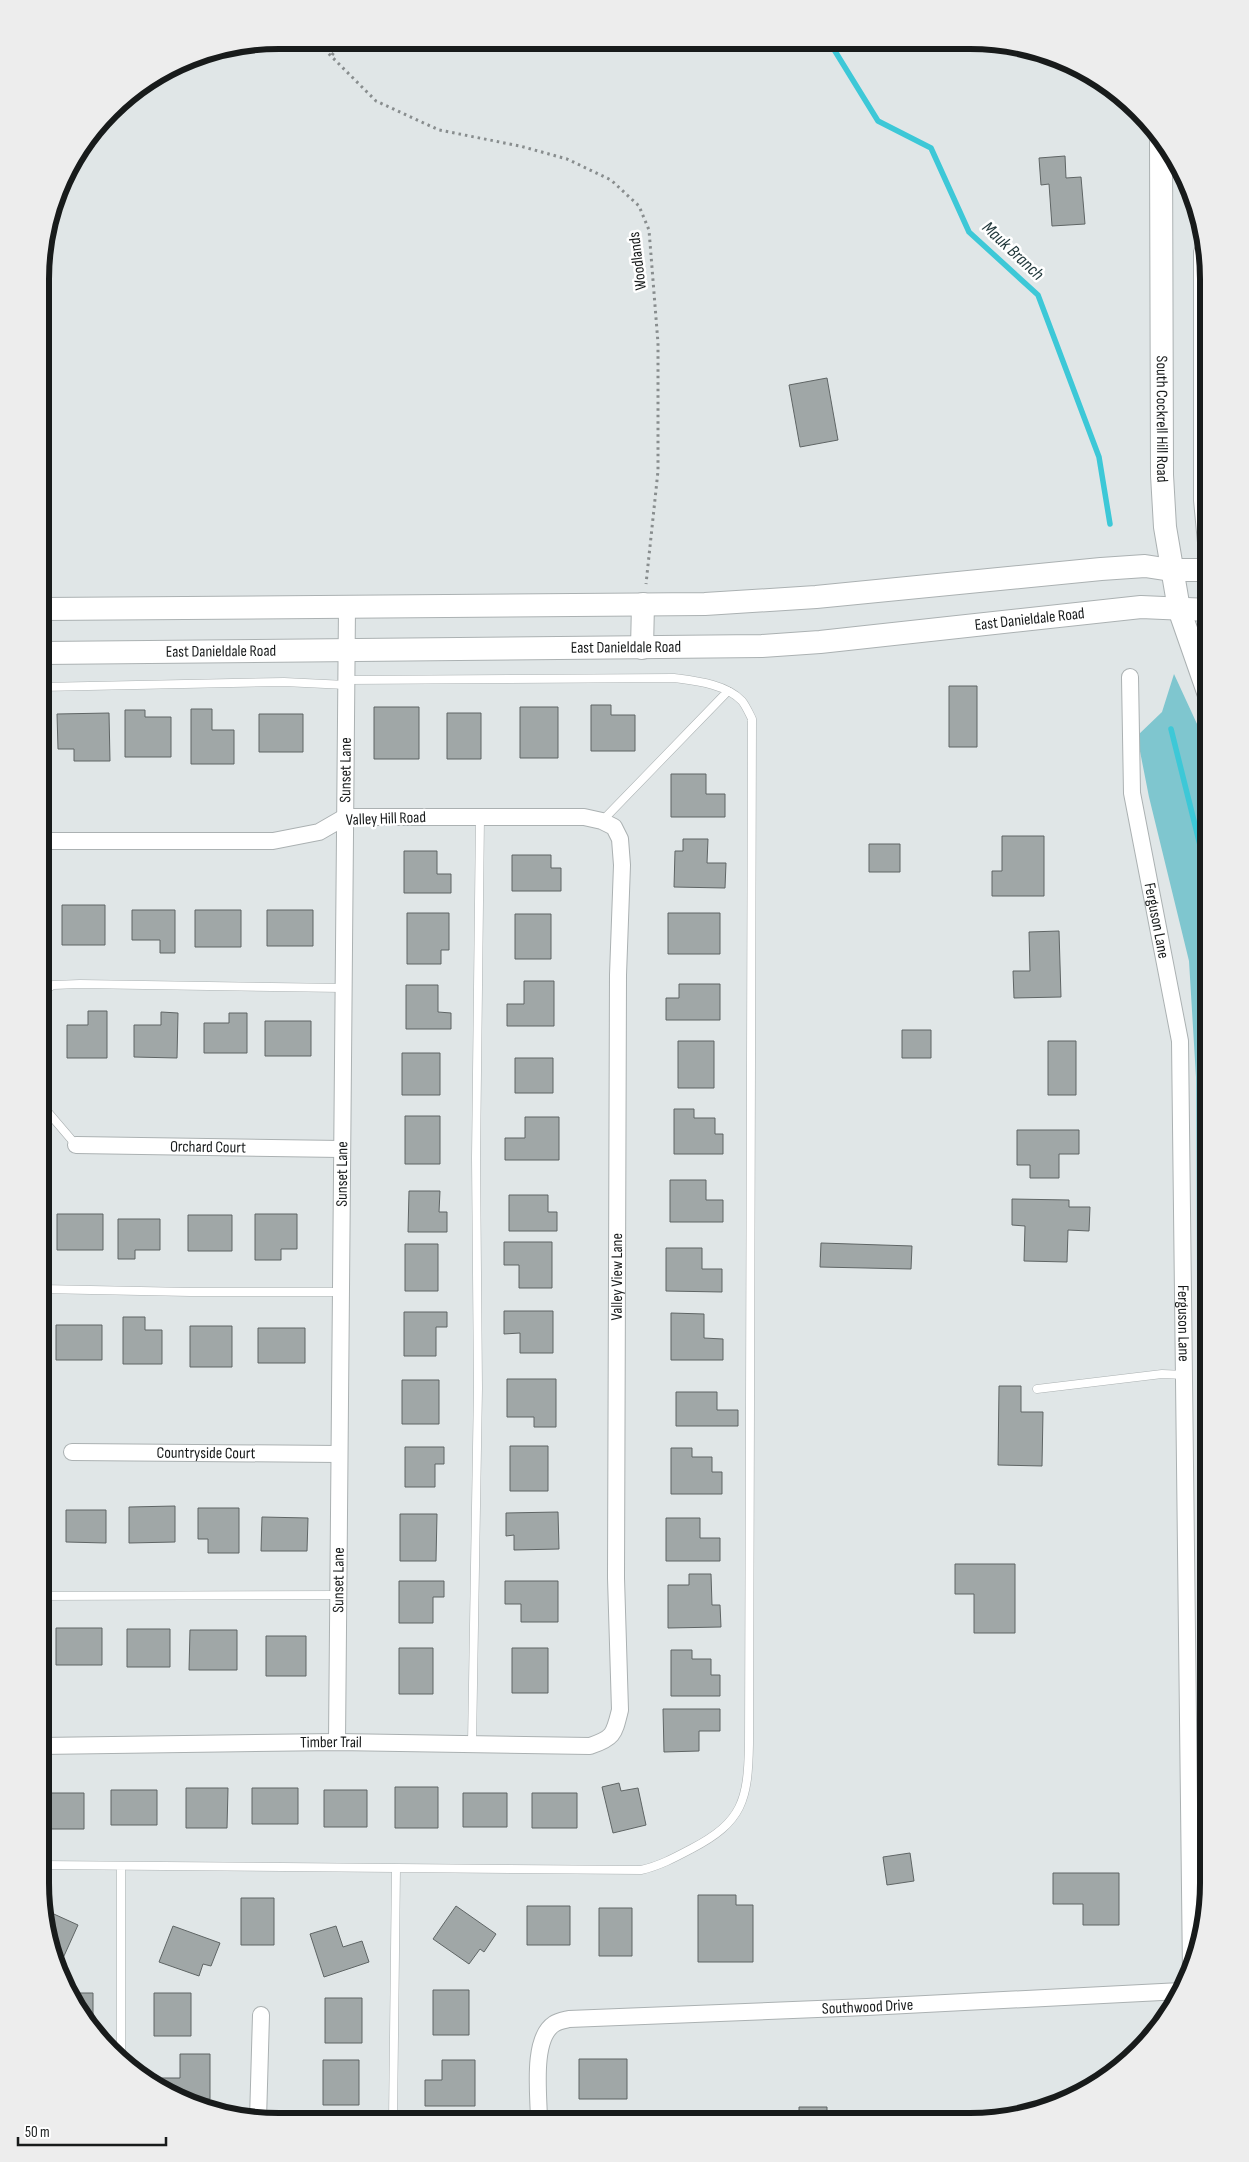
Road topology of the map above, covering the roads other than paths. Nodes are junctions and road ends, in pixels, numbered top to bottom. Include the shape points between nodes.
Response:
1 (1161, 151) edge
2 (1171, 570) junction
3 (1200, 570) edge
4 (643, 604) junction
5 (347, 607) junction
6 (49, 609) edge
7 (1179, 609) junction
8 (1200, 610) edge
9 (642, 648) junction
10 (346, 650) junction
11 (49, 653) edge
12 (1200, 669) edge
13 (1130, 677) dead end
14 (346, 682) junction
15 (49, 687) edge
16 (728, 691) junction
17 (345, 817) junction
18 (480, 817) junction
19 (608, 824) junction
20 (49, 841) edge
21 (49, 988) edge
22 (343, 988) junction
23 (49, 1113) edge
24 (76, 1144) joint
25 (341, 1149) junction
26 (49, 1289) edge
27 (340, 1292) junction
28 (1185, 1375) junction
29 (1037, 1389) dead end
30 (72, 1452) dead end
31 (339, 1454) junction
32 (338, 1595) junction
33 (49, 1596) edge
34 (615, 1729) joint
35 (337, 1742) junction
36 (472, 1744) junction
37 (49, 1746) edge
38 (49, 1865) edge
39 (121, 1866) junction
40 (396, 1868) junction
41 (1191, 1947) edge
42 (1173, 1991) edge
43 (262, 2014) dead end
44 (121, 2051) edge
45 (258, 2112) edge
46 (393, 2113) edge
47 (539, 2113) edge

1 - 2 main road, South Cockrell Hill Road via 1162,475
2 - 3 main road
2 - 4 main road via 1127,567 816,597 705,604
2 - 7 main road, South Cockrell Hill Road
4 - 5 main road
4 - 9 main road
5 - 6 main road
5 - 10 street, Sunset Lane
7 - 8 main road, East Danieldale Road
7 - 9 main road, East Danieldale Road via 1141,607 782,645
7 - 12 main road, South Cockrell Hill Road
9 - 10 main road, East Danieldale Road
10 - 11 main road, East Danieldale Road
10 - 14 street, Sunset Lane
13 - 28 street, Ferguson Lane via 1132,793 1180,1042
14 - 15 lane
14 - 16 lane via 674,678 699,681
14 - 17 street, Sunset Lane
16 - 19 lane
16 - 40 lane via 742,701 752,719 753,732 749,1780 744,1798 726,1827 713,1838 656,1867 641,1870
17 - 18 street, Valley Hill Road
17 - 20 street, Valley Hill Road via 319,832 273,841
17 - 22 street, Sunset Lane
18 - 19 street, Valley Hill Road via 584,817
18 - 36 lane via 476,1148 478,1388
19 - 34 street, Valley View Lane via 620,839 622,865 618,975 616,1558 620,1710
21 - 22 lane via 80,984
22 - 25 street, Sunset Lane
23 - 24 lane
24 - 25 street, Orchard Court
25 - 27 street, Sunset Lane
26 - 27 lane
27 - 31 street, Sunset Lane
28 - 29 lane via 1162,1374
28 - 41 street, Ferguson Lane
30 - 31 street, Countryside Court
31 - 32 street, Sunset Lane
32 - 33 lane
32 - 35 street, Sunset Lane
34 - 36 street, Timber Trail via 608,1740 590,1746
35 - 36 street, Timber Trail
35 - 37 street, Timber Trail
38 - 39 lane
39 - 40 lane
39 - 44 lane
40 - 46 lane
42 - 47 street, Southwood Drive via 569,2019 554,2024 542,2046 538,2067
43 - 45 street

